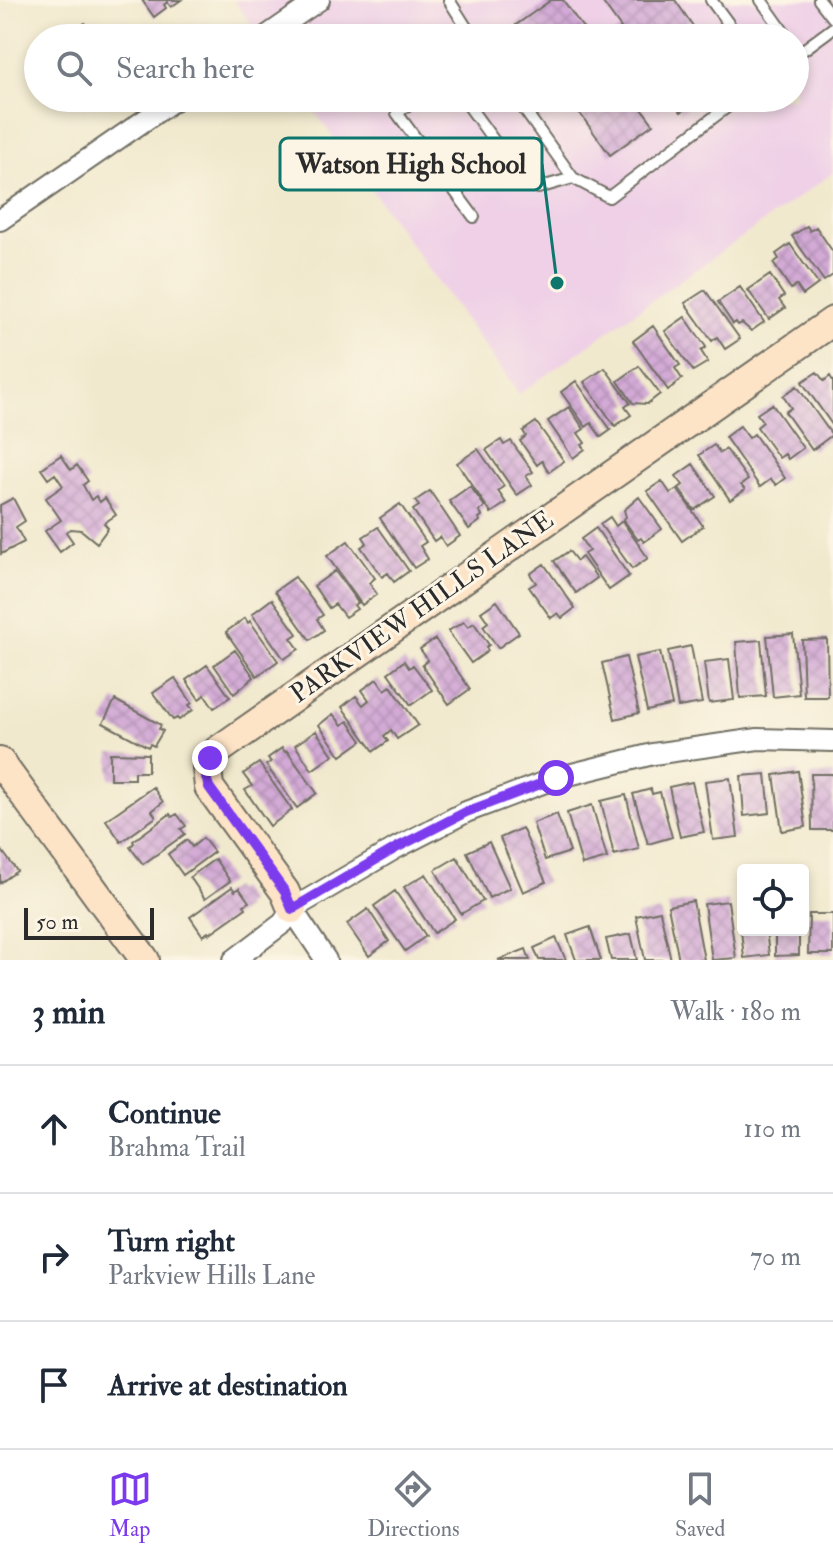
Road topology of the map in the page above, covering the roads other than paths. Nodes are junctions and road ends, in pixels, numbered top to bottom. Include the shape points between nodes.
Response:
1 (319, 0) edge
2 (449, 0) edge
3 (711, 0) edge
4 (761, 0) edge
5 (819, 0) edge
6 (833, 18) edge
7 (284, 24) edge
8 (464, 24) edge
9 (729, 24) edge
10 (778, 24) edge
11 (833, 28) edge
12 (809, 44) edge
13 (157, 112) edge
14 (398, 112) edge
15 (473, 112) edge
16 (526, 112) edge
17 (721, 112) edge
18 (573, 178) junction
19 (474, 217) dead end
20 (0, 220) edge
21 (833, 321) edge
22 (833, 741) edge
23 (0, 762) edge
24 (292, 909) junction
25 (145, 960) edge
26 (234, 960) edge
27 (326, 960) edge

1 - 7 street
2 - 8 lane
3 - 9 lane
4 - 10 lane
5 - 6 lane
11 - 12 lane
13 - 20 street
14 - 19 lane
15 - 18 lane via 523,181 538,188
16 - 18 lane
17 - 18 lane via 609,197
21 - 24 street, PARKVIEW HILLS LANE via 217,751 207,768 209,787
22 - 24 street via 758,739 653,754 556,778 466,812
23 - 25 street
24 - 26 street via 283,923
24 - 27 street, PARKVIEW HILLS LANE

